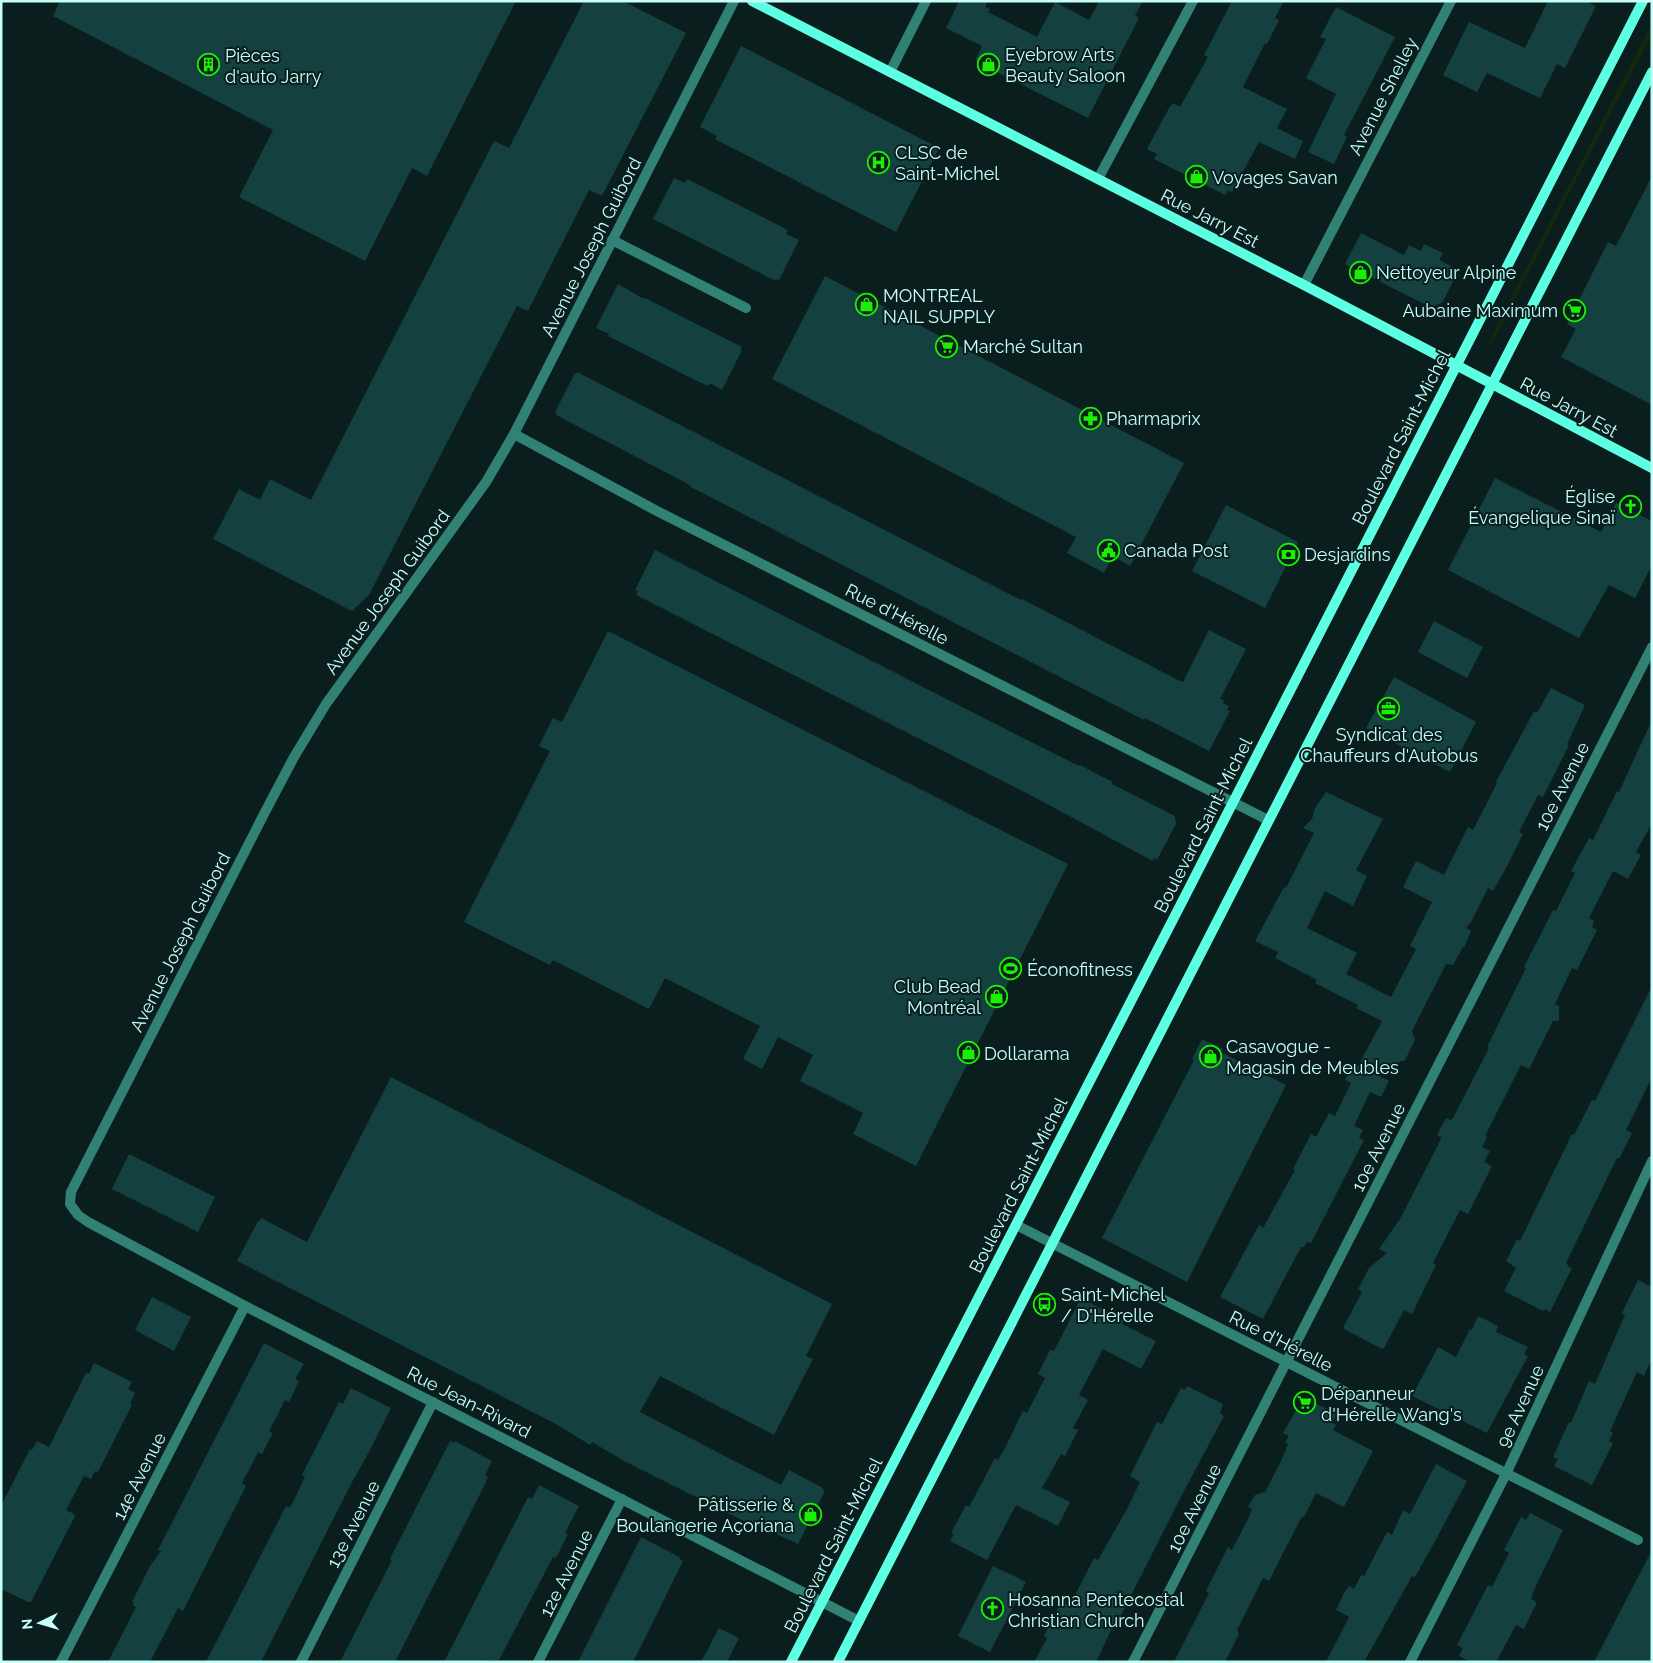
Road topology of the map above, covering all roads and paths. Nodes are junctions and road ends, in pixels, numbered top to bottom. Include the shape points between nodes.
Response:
1 (734, 1) edge
2 (752, 1) edge
3 (926, 1) edge
4 (1193, 1) edge
5 (1450, 1) edge
6 (1643, 1) edge
7 (890, 72) junction
8 (1652, 72) edge
9 (1098, 179) junction
10 (612, 240) junction
11 (1304, 285) junction
12 (746, 308) dead end
13 (1456, 365) junction
14 (1492, 385) junction
15 (514, 434) junction
16 (1652, 468) edge
17 (1652, 647) edge
18 (1232, 802) junction
19 (1268, 820) junction
20 (1652, 1161) edge
21 (70, 1204) joint
22 (1016, 1226) junction
23 (1051, 1244) junction
24 (246, 1306) junction
25 (1286, 1362) junction
26 (433, 1402) junction
27 (1506, 1474) junction
28 (622, 1499) junction
29 (1638, 1540) dead end
30 (822, 1602) junction
31 (858, 1621) junction
32 (61, 1662) edge
33 (301, 1662) edge
34 (538, 1662) edge
35 (791, 1662) edge
36 (838, 1662) edge
37 (1133, 1662) edge
38 (1410, 1662) edge

1 - 10 street, Avenue Joseph Guibord
2 - 7 main road, Rue Jarry Est
3 - 7 street
4 - 9 street
5 - 11 street, Avenue Shelley
6 - 13 main road, Boulevard Saint-Michel
7 - 9 main road, Rue Jarry Est
8 - 14 main road
9 - 11 main road, Rue Jarry Est
10 - 12 street
10 - 15 street, Avenue Joseph Guibord
11 - 13 main road, Rue Jarry Est
13 - 14 main road, Rue Jarry Est
13 - 18 main road, Boulevard Saint-Michel
14 - 16 main road, Rue Jarry Est
14 - 19 main road
15 - 18 street, Rue d'Hérelle via 655,510
15 - 21 street, Avenue Joseph Guibord via 486,482 326,704 294,757 71,1192
17 - 25 street, 10e Avenue
18 - 19 street, Rue d'Hérelle
18 - 22 main road, Boulevard Saint-Michel
19 - 23 main road
20 - 27 street, 9e Avenue
21 - 24 street, Rue Jean-Rivard via 88,1222
22 - 23 street, Rue d'Hérelle
22 - 30 main road, Boulevard Saint-Michel
23 - 25 street, Rue d'Hérelle
23 - 31 main road
24 - 26 street, Rue Jean-Rivard
24 - 32 street, 14e Avenue
25 - 27 street, Rue d'Hérelle
25 - 37 street, 10e Avenue
26 - 28 street, Rue Jean-Rivard
26 - 33 street, 13e Avenue
27 - 29 street, Rue d'Hérelle
27 - 38 street, 9e Avenue
28 - 30 street, Rue Jean-Rivard
28 - 34 street, 12e Avenue
30 - 31 street, Rue Jean-Rivard
30 - 35 main road, Boulevard Saint-Michel
31 - 36 main road

